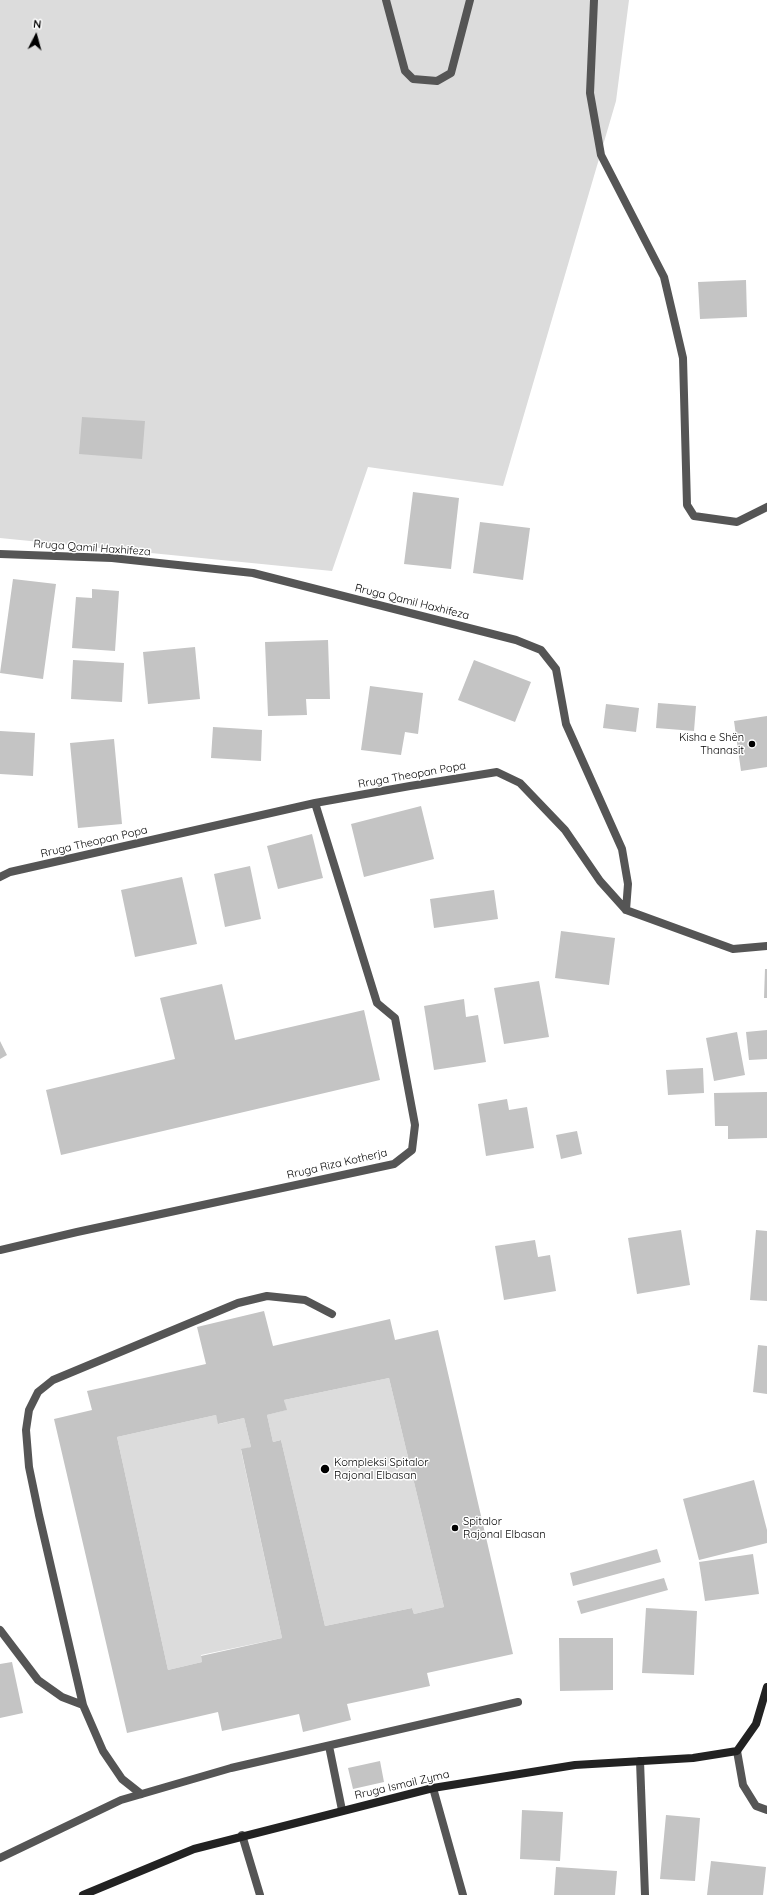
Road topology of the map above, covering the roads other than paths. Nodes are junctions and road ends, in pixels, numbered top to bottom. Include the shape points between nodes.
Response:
1 (386, 0) edge
2 (470, 0) edge
3 (594, 0) edge
4 (767, 507) edge
5 (0, 554) edge
6 (315, 803) junction
7 (0, 877) edge
8 (626, 910) junction
9 (767, 946) edge
10 (0, 1250) edge
11 (332, 1314) dead end
12 (0, 1630) edge
13 (767, 1687) edge
14 (518, 1702) dead end
15 (83, 1705) junction
16 (329, 1746) junction
17 (737, 1751) junction
18 (640, 1760) junction
19 (433, 1788) junction
20 (141, 1794) junction
21 (342, 1810) junction
22 (767, 1810) edge
23 (242, 1835) junction
24 (0, 1858) edge
25 (83, 1895) edge
26 (260, 1895) edge
27 (463, 1895) edge
28 (645, 1895) edge

1 - 2 street via 405,71 413,79 437,81 451,73
3 - 4 street via 590,93 601,155 664,276 683,358 687,505 694,516 737,522
5 - 8 street, Rruga Qamil Haxhifeza via 112,558 253,573 516,640 541,650 556,669 566,724 622,849 628,884
6 - 7 street, Rruga Theopan Popa via 10,872
6 - 8 street, Rruga Theopan Popa via 497,772 520,783 565,830 600,881
6 - 10 street, Rruga Riza Kotherja via 377,1003 395,1018 414,1125 412,1150 394,1164
8 - 9 street, Rruga Theopan Popa via 732,950
11 - 15 street via 305,1300 267,1296 238,1303 53,1380 38,1392 29,1410 26,1430 29,1466 38,1515
12 - 15 street via 38,1680 62,1697
13 - 17 main road via 756,1724
14 - 16 street
15 - 20 street via 103,1751 122,1779
16 - 20 street via 231,1768
16 - 21 street
17 - 18 main road, Rruga Ismail Zyma via 693,1758
17 - 22 street via 743,1785 756,1806
18 - 19 main road, Rruga Ismail Zyma via 575,1765
18 - 28 street
19 - 21 main road, Rruga Ismail Zyma
19 - 27 street
20 - 24 street via 100,1808
21 - 23 main road, Rruga Ismail Zyma
23 - 25 main road, Rruga Ismail Zyma via 194,1849
23 - 26 street

